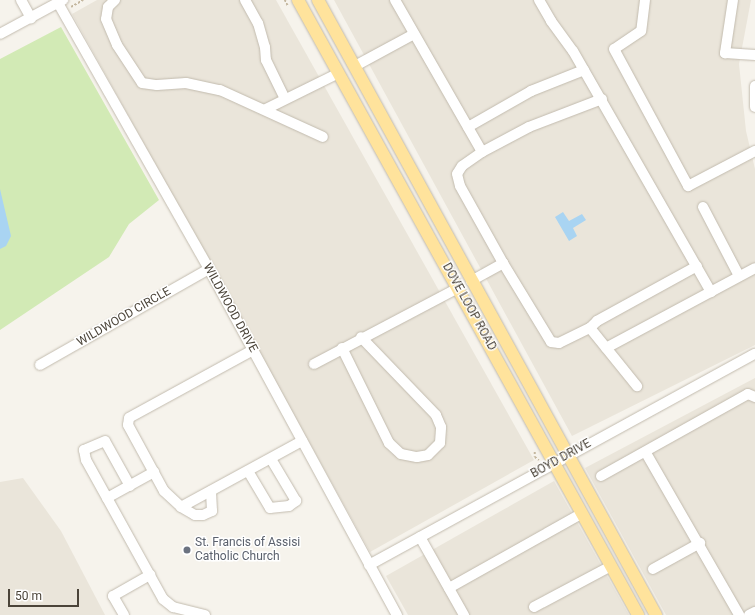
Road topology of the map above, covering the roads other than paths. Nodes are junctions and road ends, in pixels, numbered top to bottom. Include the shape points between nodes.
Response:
1 (21, 0) edge
2 (115, 0) edge
3 (245, 0) edge
4 (298, 0) edge
5 (318, 0) edge
6 (395, 0) edge
7 (539, 0) edge
8 (645, 0) edge
9 (733, 0) edge
10 (61, 2) edge
11 (31, 18) junction
12 (0, 34) edge
13 (414, 34) junction
14 (755, 55) edge
15 (355, 66) junction
16 (584, 70) junction
17 (339, 73) junction
18 (755, 86) edge
19 (285, 99) junction
20 (602, 99) junction
21 (755, 107) edge
22 (266, 109) junction
23 (468, 127) junction
24 (323, 137) dead end
25 (755, 151) edge
26 (482, 152) junction
27 (704, 207) dead end
28 (503, 263) junction
29 (697, 266) junction
30 (755, 268) edge
31 (209, 269) junction
32 (739, 276) junction
33 (471, 281) junction
34 (458, 288) junction
35 (711, 292) junction
36 (590, 328) junction
37 (362, 337) junction
38 (342, 348) junction
39 (606, 348) junction
40 (253, 350) junction
41 (755, 354) edge
42 (314, 364) dead end
43 (40, 365) dead end
44 (637, 386) dead end
45 (755, 397) edge
46 (302, 441) junction
47 (646, 453) junction
48 (568, 455) junction
49 (271, 458) junction
50 (554, 463) junction
51 (248, 471) junction
52 (154, 472) junction
53 (601, 476) dead end
54 (130, 486) junction
55 (211, 491) junction
56 (107, 498) junction
57 (181, 507) junction
58 (581, 514) junction
59 (420, 537) junction
60 (700, 543) junction
61 (369, 565) junction
62 (611, 566) junction
63 (653, 569) dead end
64 (150, 576) junction
65 (449, 588) junction
66 (534, 607) dead end
67 (755, 612) edge
68 (124, 615) edge
69 (205, 615) edge
70 (396, 615) edge
71 (464, 615) edge
72 (638, 615) edge
73 (656, 615) edge
74 (739, 615) edge
75 (749, 615) edge

1 - 11 street
2 - 22 street via 108,7 106,19 117,45 142,83 203,85
3 - 19 street via 258,23 266,47 266,60
4 - 17 main road, DOVE LOOP ROAD
5 - 15 main road, DOVE LOOP ROAD
6 - 13 street
7 - 16 street
8 - 25 street via 641,31 614,49 688,186
9 - 14 street via 725,53
10 - 11 street
10 - 31 street, WILDWOOD DRIVE
11 - 12 street
13 - 15 street
13 - 23 street
15 - 17 main road
15 - 33 main road, DOVE LOOP ROAD
16 - 20 street
16 - 23 street via 531,91
17 - 19 street
17 - 34 main road, DOVE LOOP ROAD
18 - 21 street
19 - 22 street
20 - 26 street via 552,116
20 - 29 street
22 - 24 street
23 - 26 street
26 - 28 street via 462,166 457,174 460,186
27 - 32 street
28 - 33 street
28 - 36 street via 551,342 559,344
29 - 35 street
29 - 36 street via 597,321
30 - 32 street
31 - 40 street, WILDWOOD DRIVE
31 - 43 street, WILDWOOD CIRCLE
32 - 35 street
33 - 34 main road
33 - 48 main road, DOVE LOOP ROAD
34 - 37 street
34 - 50 main road, DOVE LOOP ROAD
35 - 39 street
36 - 39 street
37 - 38 street
37 - 38 street via 436,415 441,427 440,443 428,455 417,457 401,454 389,442
38 - 42 street
39 - 44 street
40 - 46 street, WILDWOOD DRIVE
40 - 52 street via 129,418 128,425
41 - 48 street, BOYD DRIVE
45 - 47 street via 748,394
46 - 49 street
46 - 61 street, WILDWOOD DRIVE
47 - 53 street
47 - 60 street
48 - 50 street, BOYD DRIVE
48 - 73 main road, DOVE LOOP ROAD
49 - 51 street
49 - 51 street via 296,501 289,506 270,508
50 - 58 main road, DOVE LOOP ROAD
50 - 59 street, BOYD DRIVE
51 - 55 street
52 - 54 street
52 - 57 street via 164,491
54 - 56 street
54 - 56 street via 105,441 84,450 86,460
55 - 57 street
55 - 57 street via 212,511 194,515
56 - 64 street
58 - 62 main road, DOVE LOOP ROAD
58 - 65 street
59 - 61 street, BOYD DRIVE
59 - 65 street
60 - 63 street
60 - 74 street
61 - 70 street, WILDWOOD DRIVE
62 - 66 street
62 - 72 main road, DOVE LOOP ROAD
64 - 68 street via 114,596
64 - 69 street via 168,604
65 - 71 street
67 - 75 street

